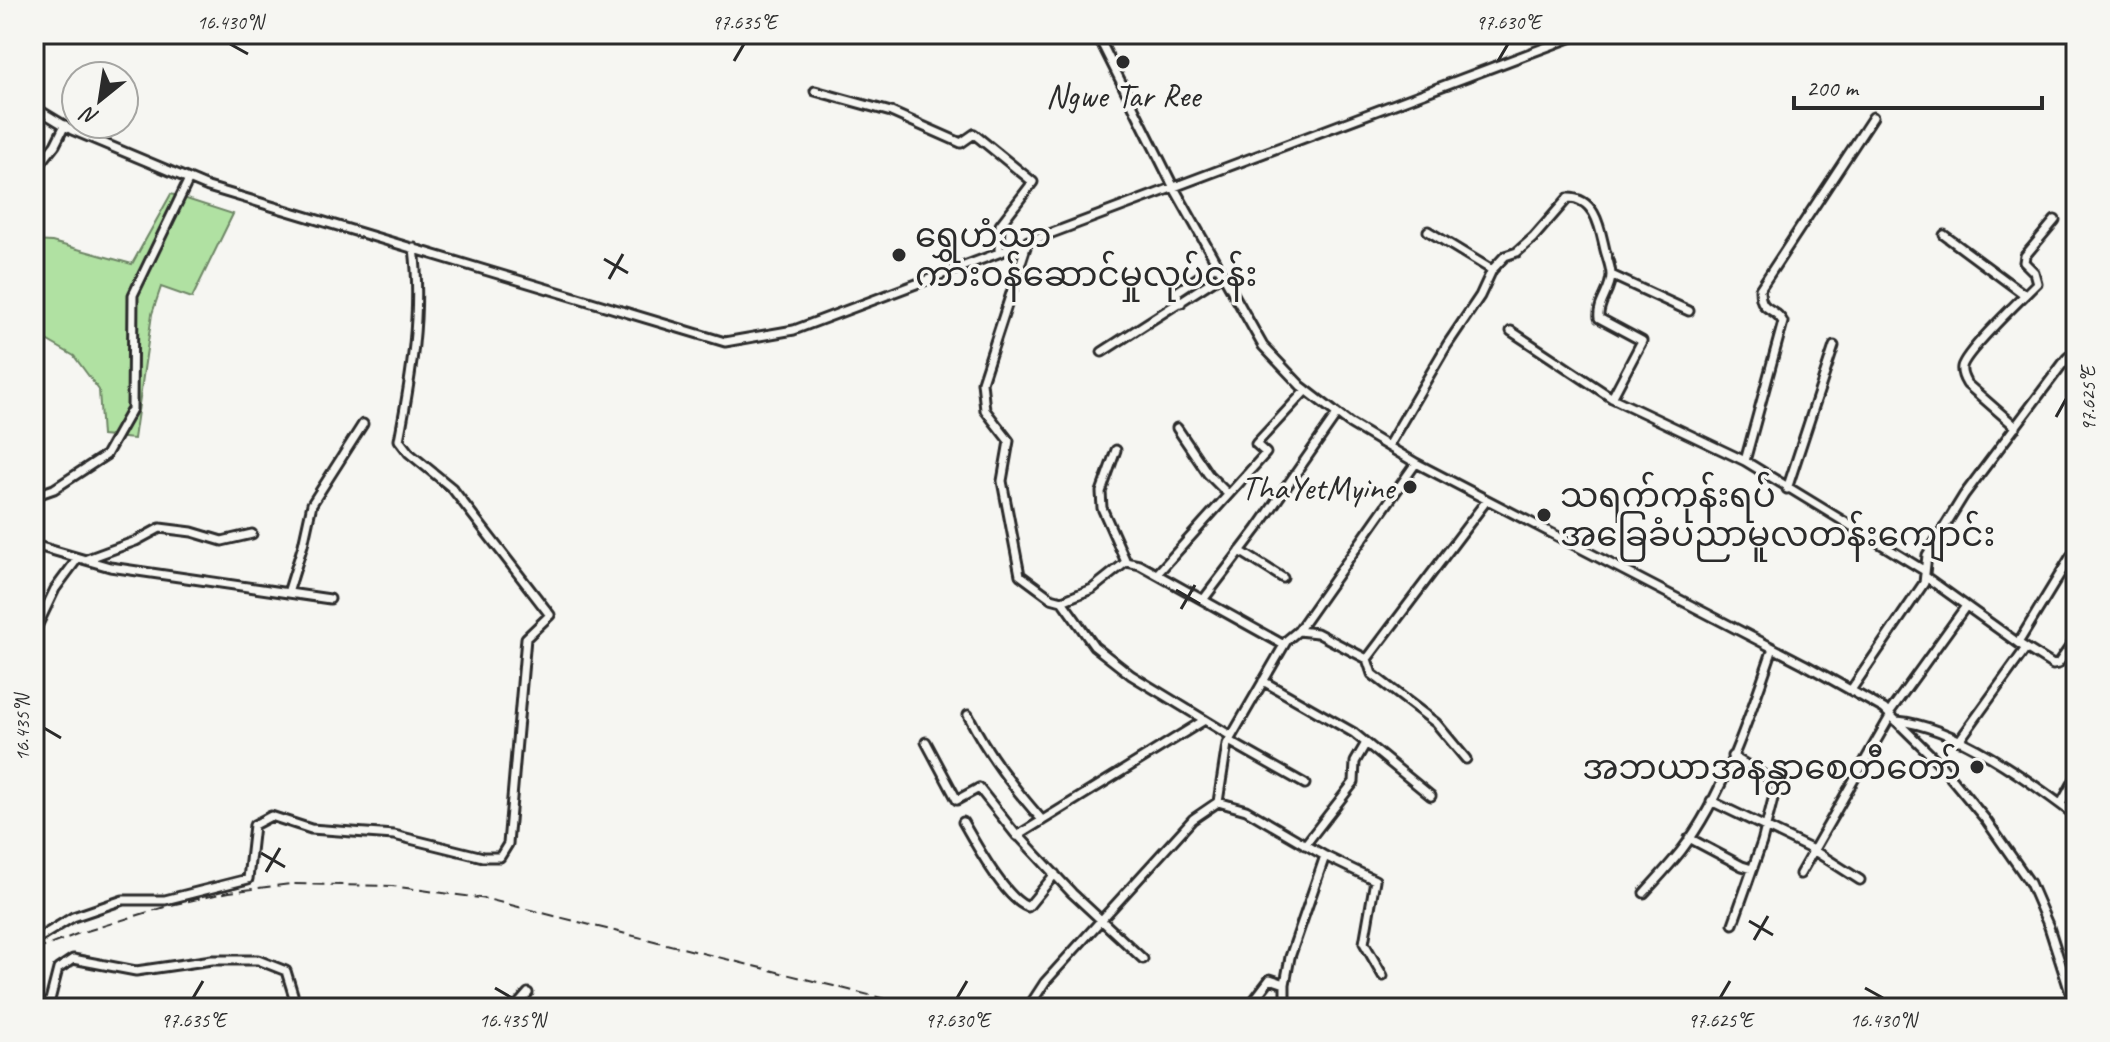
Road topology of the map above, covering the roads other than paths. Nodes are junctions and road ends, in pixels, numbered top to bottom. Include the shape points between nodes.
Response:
1 (1097, 34) edge
2 (1581, 34) edge
3 (815, 91) dead end
4 (34, 107) edge
5 (1873, 117) dead end
6 (60, 122) edge
7 (60, 135) edge
8 (99, 140) edge
9 (34, 172) edge
10 (189, 179) junction
11 (1173, 186) junction
12 (2055, 220) dead end
13 (1428, 231) dead end
14 (1944, 235) dead end
15 (1028, 241) junction
16 (414, 248) junction
17 (999, 252) junction
18 (1217, 265) junction
19 (1492, 270) junction
20 (1222, 275) junction
21 (1611, 275) junction
22 (2025, 295) junction
23 (1181, 303) junction
24 (1689, 311) dead end
25 (1511, 331) dead end
26 (1834, 346) dead end
27 (2076, 350) edge
28 (1102, 352) dead end
29 (1306, 390) junction
30 (1612, 398) junction
31 (1337, 414) junction
32 (363, 424) dead end
33 (2016, 427) junction
34 (1177, 428) dead end
35 (1388, 446) junction
36 (1116, 450) dead end
37 (1745, 461) junction
38 (1416, 463) junction
39 (1787, 489) junction
40 (1228, 494) junction
41 (34, 496) edge
42 (1487, 500) junction
43 (252, 534) dead end
44 (34, 545) edge
45 (1240, 551) junction
46 (2071, 556) dead end
47 (81, 559) junction
48 (1126, 562) junction
49 (1157, 574) junction
50 (1926, 574) junction
51 (1283, 578) dead end
52 (288, 593) junction
53 (330, 599) dead end
54 (1203, 600) junction
55 (1062, 601) junction
56 (1966, 606) junction
57 (36, 624) edge
58 (1298, 631) junction
59 (34, 633) edge
60 (2076, 638) edge
61 (2018, 643) junction
62 (1284, 645) junction
63 (1773, 648) junction
64 (2026, 648) junction
65 (1367, 659) junction
66 (1263, 681) junction
67 (1851, 690) junction
68 (968, 715) dead end
69 (1892, 717) junction
70 (1203, 721) junction
71 (1230, 739) junction
72 (1959, 741) junction
73 (926, 742) dead end
74 (1366, 743) junction
75 (1732, 756) junction
76 (1466, 759) dead end
77 (2076, 777) edge
78 (1305, 784) dead end
79 (1431, 796) dead end
80 (1711, 801) junction
81 (1218, 802) junction
82 (2061, 804) junction
83 (2076, 816) edge
84 (1042, 820) junction
85 (963, 822) dead end
86 (1766, 829) junction
87 (1018, 835) junction
88 (1689, 838) junction
89 (1305, 845) junction
90 (1813, 850) junction
91 (1325, 856) junction
92 (1752, 869) junction
93 (1055, 874) junction
94 (1800, 874) dead end
95 (1860, 880) dead end
96 (1644, 893) dead end
97 (1101, 920) junction
98 (1733, 924) dead end
99 (34, 941) edge
100 (1143, 959) dead end
101 (1383, 976) dead end
102 (1285, 984) junction
103 (528, 993) dead end
104 (48, 1008) edge
105 (293, 1008) edge
106 (515, 1008) edge
107 (1028, 1008) edge
108 (1248, 1008) edge
109 (1276, 1008) edge
110 (2075, 1008) edge

1 - 11 street
2 - 11 street
3 - 17 street via 891,112 961,143 974,134 1033,182 1000,225
4 - 6 street
5 - 37 street via 1760,289 1763,306 1783,322
7 - 9 street
8 - 10 street
10 - 16 street
10 - 41 street via 133,295 132,409 106,455
11 - 15 street
11 - 18 street
12 - 22 street via 2025,256 2037,283
13 - 19 street
14 - 22 street
15 - 17 street
15 - 55 street via 982,382 983,396 985,410 1009,441 1002,481 1020,575
16 - 17 street via 725,342 794,330
16 - 99 street via 418,285 399,440 452,488 550,615 526,638 508,844 500,857 483,857 394,835 311,829 271,816 254,825 248,879 165,900 123,900 73,917
18 - 20 street
18 - 23 street via 1178,291
19 - 21 street via 1533,238 1568,198 1575,198 1598,220
19 - 35 street
20 - 23 street
20 - 29 street via 1263,346
21 - 24 street
21 - 30 street via 1599,318 1642,341
22 - 33 street via 1970,350 1962,365 1967,384
23 - 28 street
25 - 30 street
26 - 39 street
27 - 33 street
29 - 31 street
29 - 40 street via 1256,444 1266,453
30 - 37 street
31 - 35 street
31 - 45 street
32 - 52 street via 312,504
33 - 50 street via 1927,555
34 - 40 street
35 - 38 street
36 - 48 street via 1101,492 1102,508
37 - 39 street
38 - 42 street
38 - 58 street
39 - 50 street
40 - 49 street
42 - 63 street
42 - 65 street
43 - 47 street via 222,541 160,528
44 - 47 street
45 - 51 street
45 - 54 street
46 - 61 street
47 - 52 street
47 - 57 street via 55,589
48 - 49 street
48 - 55 street via 1092,589
49 - 54 street
50 - 56 street
50 - 67 street
52 - 53 street
54 - 62 street
55 - 70 street via 1094,646
56 - 61 street
56 - 69 street
57 - 59 street
58 - 62 street
58 - 65 street via 1317,633
60 - 64 street via 2053,665
61 - 64 street
62 - 66 street
63 - 67 street
63 - 75 street
64 - 72 street
65 - 76 street via 1372,674 1436,723
66 - 71 street
66 - 74 street
67 - 69 street
68 - 84 street via 1009,782
69 - 72 street
69 - 90 street
69 - 110 street via 1938,762 2030,883
70 - 71 street
70 - 84 street
71 - 78 street
71 - 81 street
72 - 82 street
73 - 87 street via 957,800 979,788
74 - 79 street
74 - 89 street via 1355,762 1354,782
75 - 80 street
75 - 86 street via 1777,783
77 - 82 street
80 - 86 street
80 - 88 street
81 - 89 street via 1246,810
81 - 97 street via 1193,819
82 - 83 street
84 - 87 street
85 - 93 street via 1024,907
86 - 90 street
86 - 92 street
87 - 93 street
88 - 92 street
88 - 96 street
89 - 91 street
90 - 94 street
90 - 95 street
91 - 101 street via 1375,880 1364,943
91 - 102 street
92 - 98 street
93 - 97 street
97 - 100 street
97 - 107 street
102 - 108 street via 1270,979
102 - 109 street via 1285,997
103 - 106 street
104 - 105 street via 58,969 73,959 136,971 212,960 258,960 286,971

